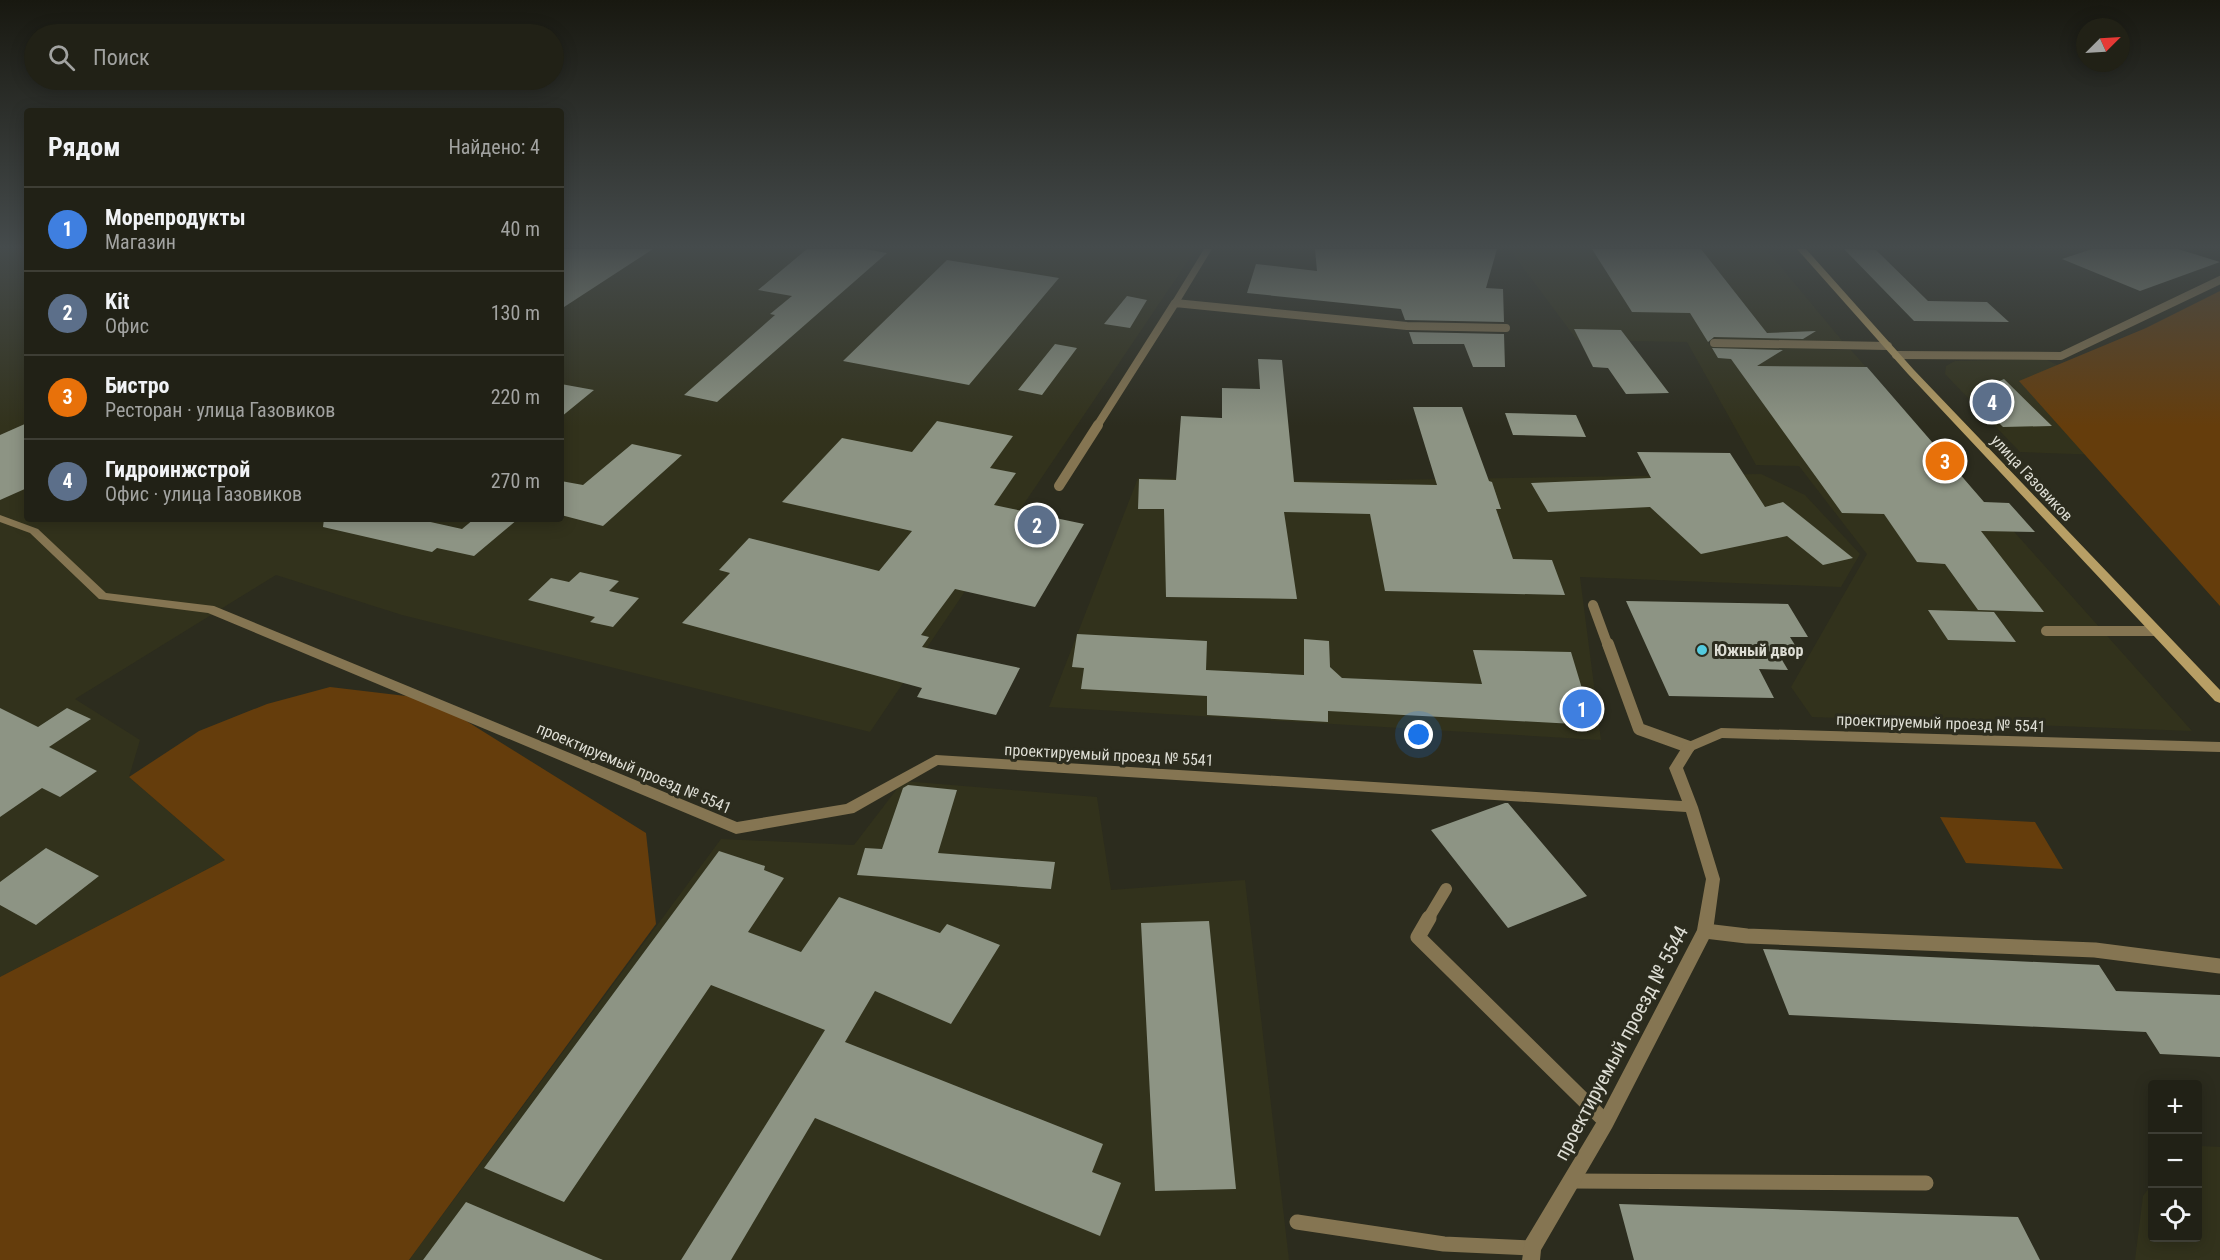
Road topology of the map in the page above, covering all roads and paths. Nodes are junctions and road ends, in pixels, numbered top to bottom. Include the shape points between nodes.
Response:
1 (1172, 308) edge
2 (1223, 308) edge
3 (1854, 308) edge
4 (2162, 308) edge
5 (1506, 328) dead end
6 (1714, 343) dead end
7 (1888, 346) junction
8 (1896, 355) junction
9 (1059, 486) dead end
10 (0, 518) edge
11 (1593, 605) dead end
12 (2046, 631) dead end
13 (2156, 631) junction
14 (2220, 698) edge
15 (1689, 747) junction
16 (2220, 747) edge
17 (1691, 807) junction
18 (1446, 889) dead end
19 (1705, 931) junction
20 (2220, 966) edge
21 (1606, 1122) junction
22 (1571, 1182) junction
23 (1926, 1183) dead end
24 (1297, 1222) dead end
25 (1531, 1254) edge

1 - 9 lane
2 - 5 lane via 1407,326
3 - 7 street, улица Газовиков
4 - 8 lane via 2061,356
6 - 7 lane
7 - 8 street, улица Газовиков
8 - 13 street, улица Газовиков
10 - 17 street, проектируемый проезд № 5541 via 34,531 103,596 210,609 736,828 849,809 936,760
11 - 15 lane via 1640,729
12 - 13 lane
13 - 14 street, улица Газовиков
15 - 16 street, проектируемый проезд № 5541 via 1720,733
15 - 17 street, проектируемый проезд № 5544 via 1676,768
17 - 19 street, проектируемый проезд № 5544 via 1713,879
18 - 21 lane via 1418,937
19 - 20 lane via 2095,950
19 - 21 street, проектируемый проезд № 5544
21 - 22 street, проектируемый проезд № 5544
22 - 23 lane
22 - 25 street, проектируемый проезд № 5544
24 - 25 lane

